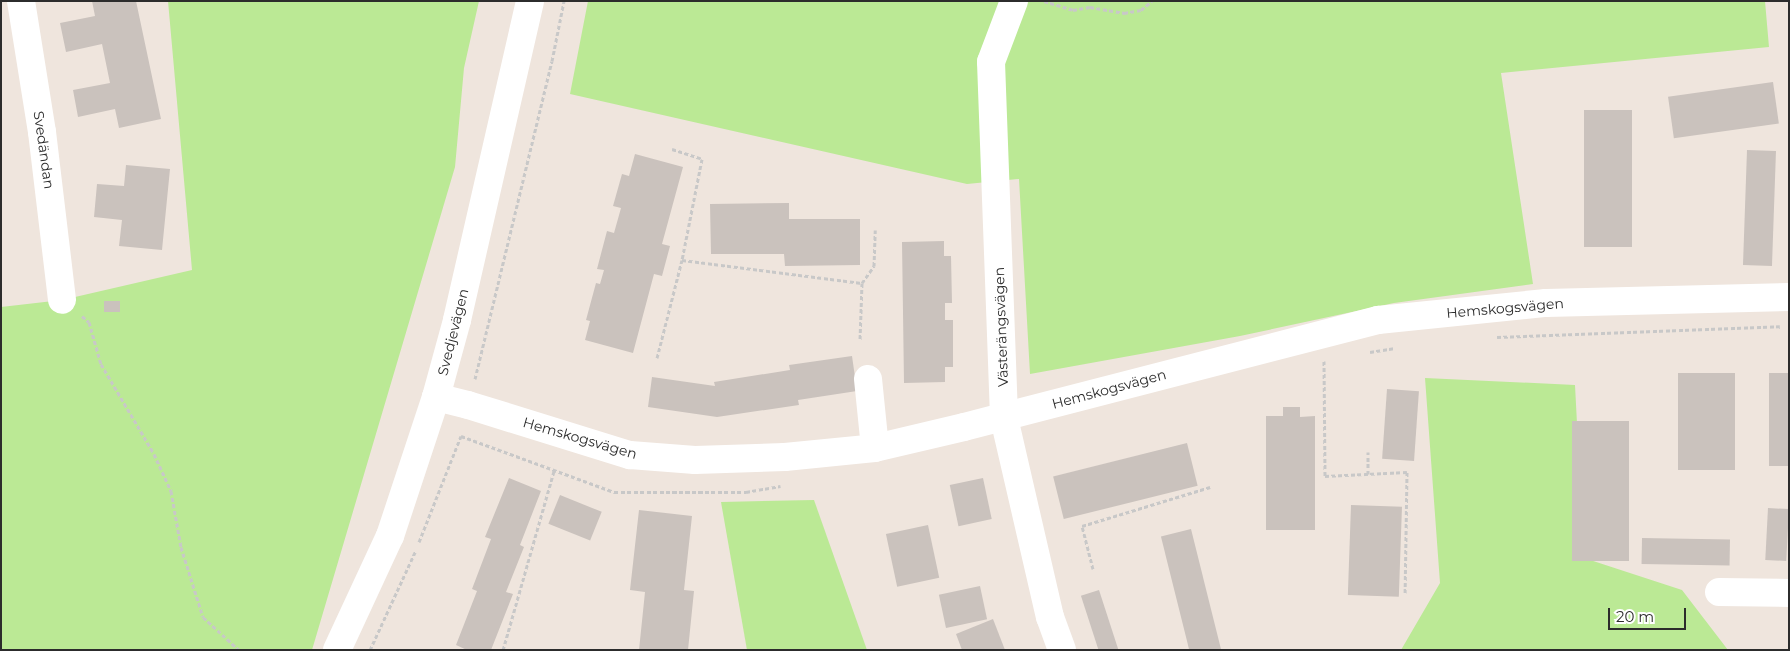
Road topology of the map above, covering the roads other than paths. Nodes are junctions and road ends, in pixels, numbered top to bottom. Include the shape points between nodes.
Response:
1 (22, 1) edge
2 (530, 1) edge
3 (1014, 1) edge
4 (1789, 297) edge
5 (62, 300) road end
6 (868, 378) dead end
7 (436, 397) junction
8 (1004, 418) junction
9 (874, 448) junction
10 (1719, 592) dead end
11 (1789, 593) edge
12 (337, 650) edge
13 (1062, 650) edge

1 - 5 street, Svedändan
2 - 7 street, Svedjevägen via 457,320
3 - 8 street, Västerängsvägen via 991,62
4 - 8 street, Hemskogsvägen via 1546,303 1378,320
6 - 9 street
7 - 9 street, Hemskogsvägen via 630,455 695,460 785,458
7 - 12 street, Svedjevägen via 390,536
8 - 9 street, Hemskogsvägen
8 - 13 street, Västerängsvägen via 1050,617
10 - 11 street

